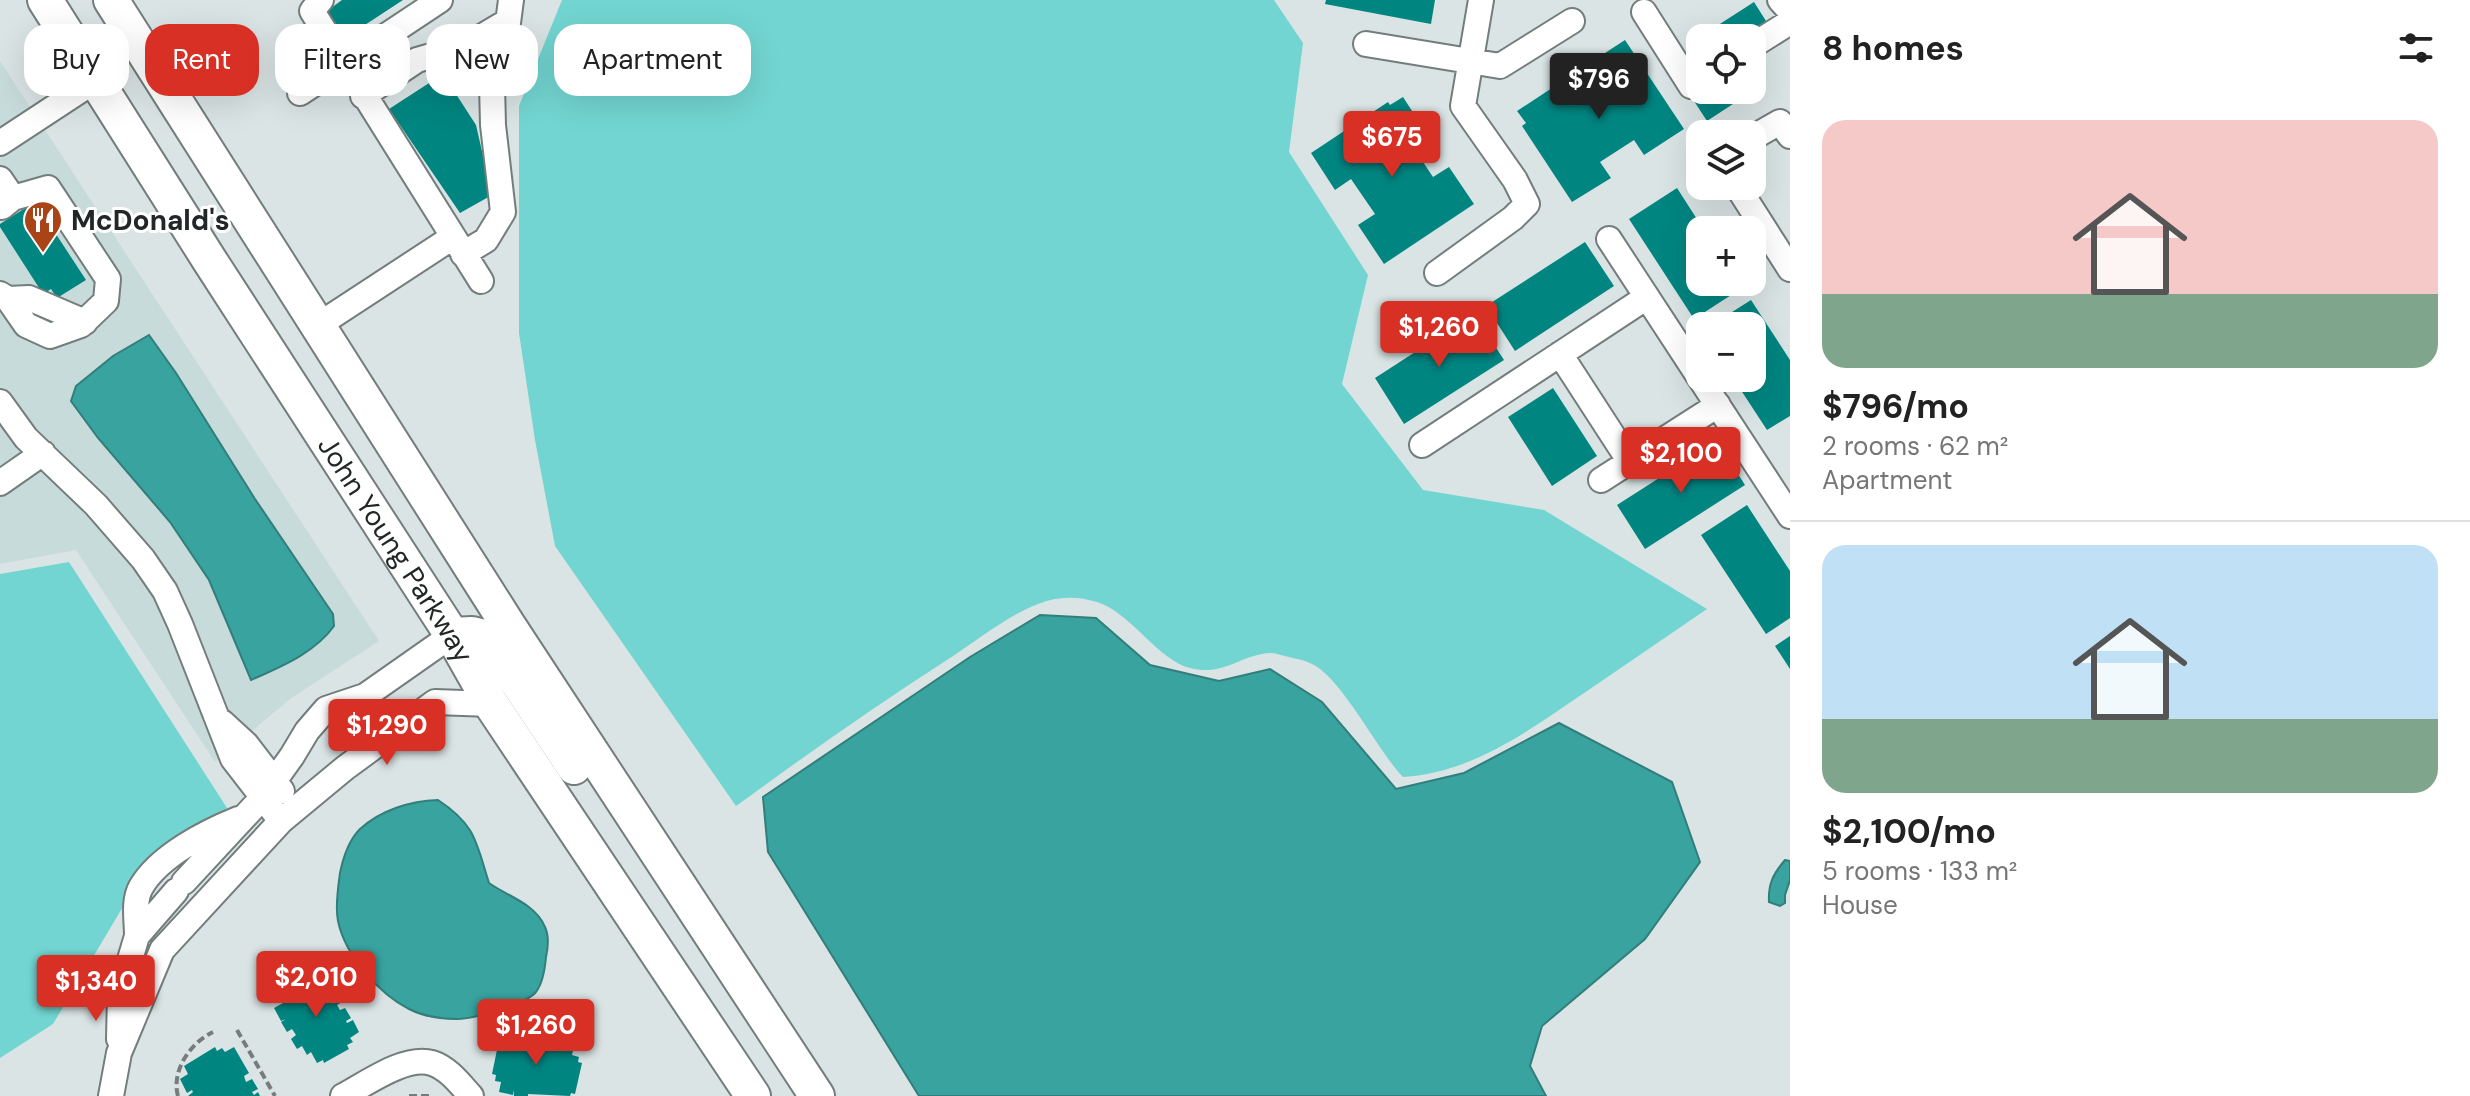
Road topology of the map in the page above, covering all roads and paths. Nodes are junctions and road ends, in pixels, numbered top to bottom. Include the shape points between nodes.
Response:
1 (45, 0) edge
2 (111, 0) edge
3 (440, 0) edge
4 (1481, 0) edge
5 (1780, 0) edge
6 (322, 4) edge
7 (509, 11) edge
8 (1790, 11) edge
9 (1644, 12) dead end
10 (1572, 21) dead end
11 (1790, 22) edge
12 (60, 24) edge
13 (329, 24) edge
14 (403, 24) edge
15 (1766, 37) edge
16 (1366, 44) dead end
17 (1471, 61) junction
18 (410, 65) edge
19 (1686, 78) edge
20 (72, 96) edge
21 (106, 96) edge
22 (363, 96) edge
23 (1766, 130) edge
24 (1790, 136) edge
25 (0, 143) edge
26 (4, 195) edge
27 (1746, 200) edge
28 (1609, 239) dead end
29 (458, 246) junction
30 (1790, 269) edge
31 (1437, 273) dead end
32 (481, 281) dead end
33 (4, 296) edge
34 (1647, 297) junction
35 (317, 326) junction
36 (1560, 354) junction
37 (0, 402) edge
38 (1718, 405) junction
39 (1422, 445) dead end
40 (43, 453) junction
41 (1630, 462) junction
42 (2, 478) edge
43 (1601, 480) dead end
44 (1790, 516) edge
45 (399, 553) junction
46 (508, 625) junction
47 (452, 635) junction
48 (491, 704) junction
49 (261, 797) junction
50 (288, 816) junction
51 (144, 928) junction
52 (178, 933) junction
53 (713, 938) junction
54 (237, 1030) dead end
55 (213, 1032) dead end
56 (119, 1053) junction
57 (111, 1096) edge
58 (178, 1096) edge
59 (275, 1096) edge
60 (343, 1096) edge
61 (409, 1096) edge
62 (430, 1096) edge
63 (471, 1096) edge
64 (753, 1096) edge
65 (817, 1096) edge

1 - 12 highway, John Young Parkway
2 - 35 highway, John Young Parkway
3 - 14 street
4 - 17 street
5 - 8 street
6 - 13 street
7 - 18 street via 466,46
7 - 29 street via 492,85 503,212 486,240
9 - 19 street
10 - 17 street via 1500,66
11 - 15 street
16 - 17 street
17 - 31 street via 1463,106 1527,204
20 - 25 street
21 - 45 highway, John Young Parkway
22 - 29 street
23 - 24 street via 1780,122
26 - 33 street via 48,188 108,279 106,301 85,322 50,336 26,325
27 - 30 street
28 - 34 street
29 - 32 street
29 - 35 street
34 - 36 street
34 - 38 street
35 - 46 highway, John Young Parkway
36 - 39 street
36 - 41 street
37 - 40 street
38 - 41 street
38 - 44 street
40 - 42 street
40 - 49 street via 96,505 165,591 215,715 246,744
41 - 43 street
45 - 46 highway via 458,616
45 - 47 highway, John Young Parkway
46 - 53 highway, John Young Parkway
47 - 48 highway, John Young Parkway
47 - 49 street via 365,696 326,709
47 - 53 highway via 488,638 657,894
48 - 50 street via 435,702
48 - 64 highway, John Young Parkway
49 - 50 street
49 - 51 street
49 - 51 street via 189,843 149,878 136,903
50 - 52 street
51 - 52 street
51 - 56 street via 120,993
52 - 56 street via 162,950
53 - 65 highway, John Young Parkway
54 - 59 path
55 - 58 path via 185,1057
56 - 57 street
60 - 63 street via 414,1063 431,1063
61 - 62 path

